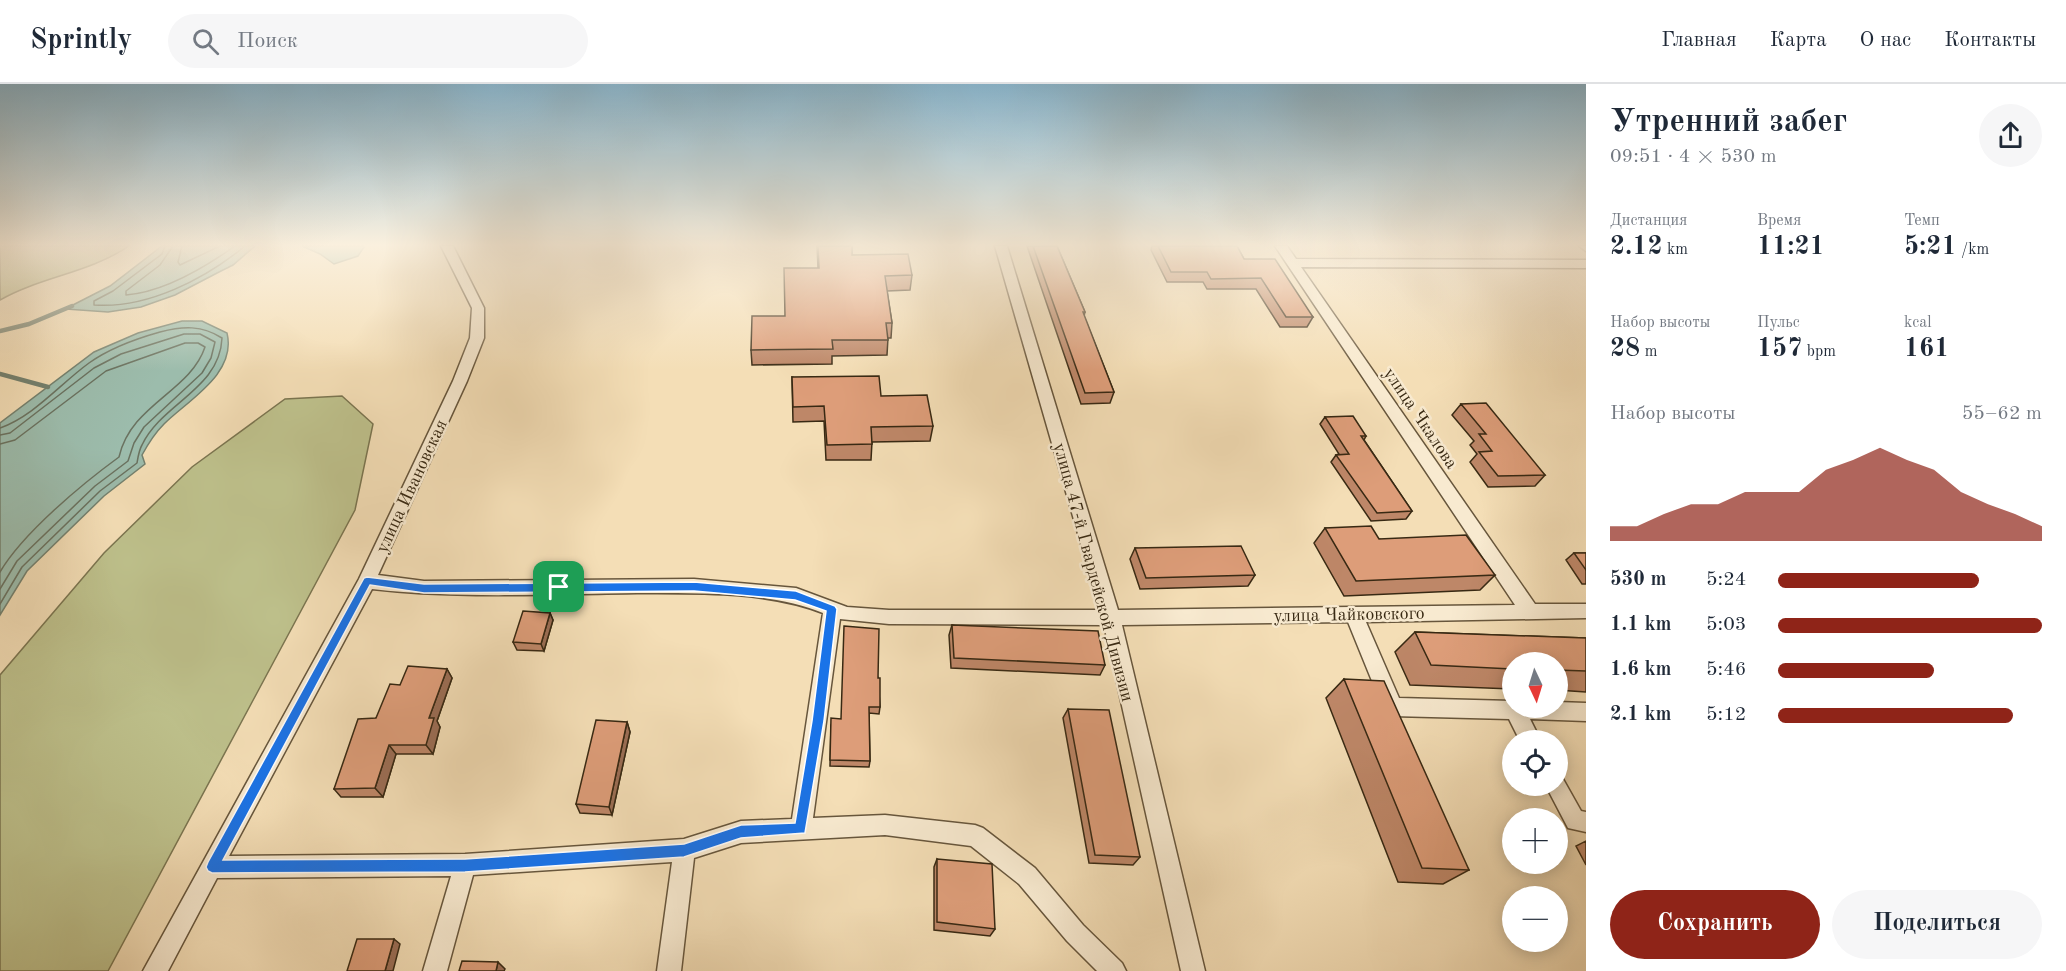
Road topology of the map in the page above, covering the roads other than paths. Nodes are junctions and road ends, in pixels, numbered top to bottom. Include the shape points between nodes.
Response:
1 (468, 287) edge
2 (1013, 287) edge
3 (1309, 287) edge
4 (367, 581) junction
5 (832, 609) junction
6 (1586, 611) edge
7 (1530, 612) junction
8 (1354, 614) junction
9 (1111, 618) junction
10 (1392, 706) junction
11 (1502, 710) edge
12 (1568, 712) edge
13 (1586, 712) edge
14 (1402, 728) edge
15 (1561, 796) edge
16 (1586, 822) edge
17 (801, 829) junction
18 (684, 850) junction
19 (465, 865) junction
20 (212, 867) junction
21 (155, 971) edge
22 (435, 971) edge
23 (669, 971) edge
24 (1114, 971) edge
25 (1192, 971) edge

1 - 4 street, улица Ивановская via 478,308 477,338
2 - 9 street, улица 47-й Гвардейской Дивизии
3 - 7 street, улица Чкалова
4 - 5 street, улица Чайковского via 424,588 694,586 796,595
4 - 20 street, улица Ивановская
5 - 9 street, улица Чайковского via 846,614 889,617
5 - 17 street
6 - 7 street, улица Чайковского
7 - 8 street, улица Чайковского
8 - 9 street, улица Чайковского
8 - 10 street
9 - 25 street, улица 47-й Гвардейской Дивизии
10 - 11 street
10 - 14 street
12 - 13 street
15 - 16 street via 1575,821
17 - 18 street via 741,832
17 - 24 street via 885,825 975,836 1027,876 1075,933
18 - 19 street
18 - 23 street
19 - 20 street
19 - 22 street
20 - 21 street, улица Ивановская

